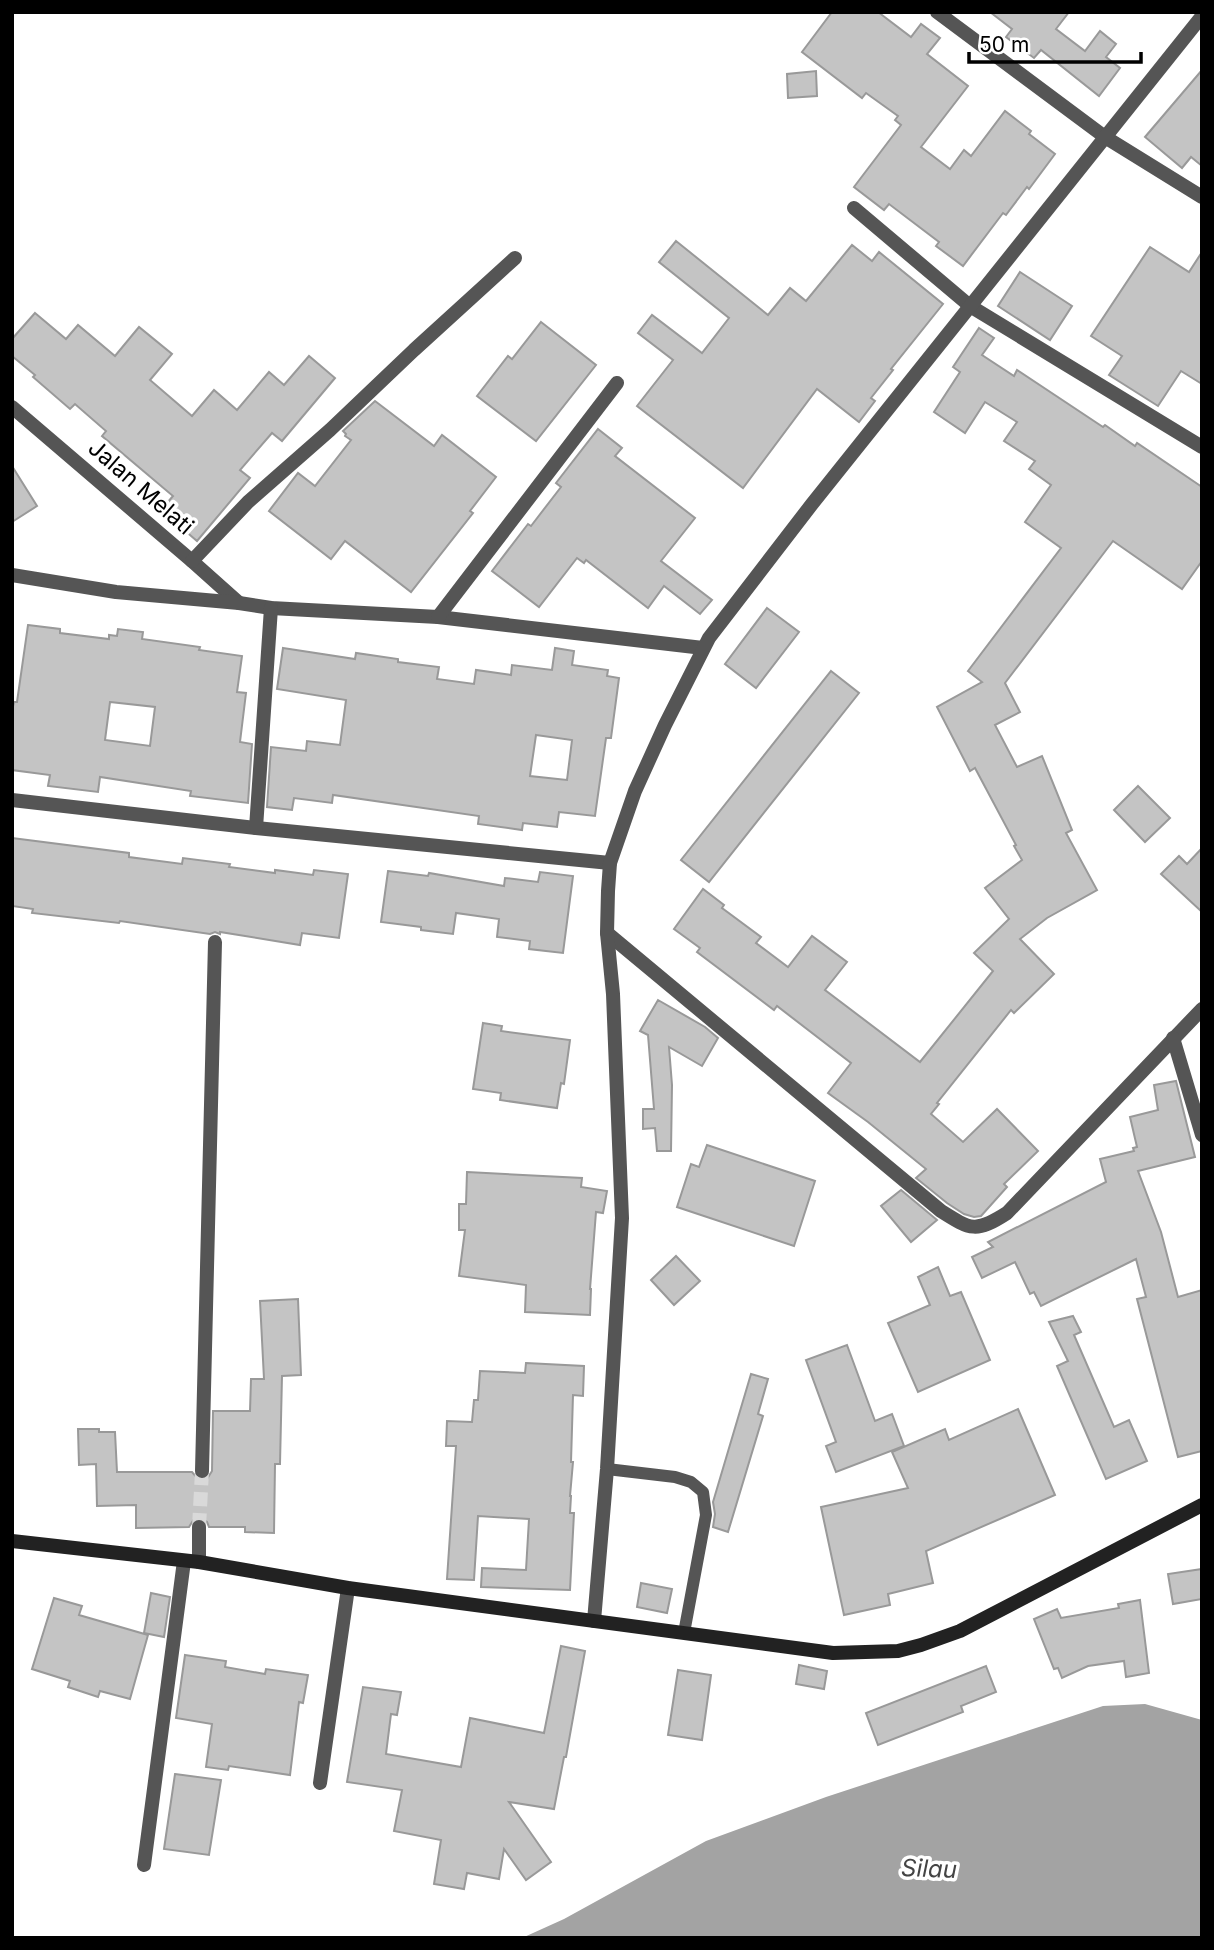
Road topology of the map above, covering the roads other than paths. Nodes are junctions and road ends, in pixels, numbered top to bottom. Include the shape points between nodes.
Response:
1 (937, 12) edge
2 (1202, 16) edge
3 (1105, 137) junction
4 (1202, 197) edge
5 (854, 208) dead end
6 (515, 258) dead end
7 (970, 306) junction
8 (617, 383) dead end
9 (12, 407) edge
10 (1202, 447) edge
11 (192, 561) junction
12 (12, 575) edge
13 (239, 603) junction
14 (271, 608) junction
15 (438, 617) junction
16 (703, 648) junction
17 (12, 800) edge
18 (256, 828) junction
19 (610, 863) junction
20 (607, 933) junction
21 (215, 943) dead end
22 (1202, 1009) edge
23 (1173, 1038) junction
24 (1202, 1135) edge
25 (607, 1469) junction
26 (202, 1471) tunnel mouth
27 (1202, 1505) edge
28 (199, 1527) tunnel mouth
29 (12, 1541) edge
30 (191, 1561) junction
31 (348, 1588) junction
32 (594, 1621) junction
33 (684, 1633) junction
34 (320, 1783) dead end
35 (144, 1865) dead end

1 - 3 street
2 - 3 street
3 - 4 street
3 - 7 street
5 - 7 street
6 - 11 street via 248,502
7 - 10 street
7 - 16 street
8 - 15 street
9 - 11 street, Jalan Melati
11 - 13 street, Jalan Melati
12 - 13 street via 116,592
13 - 14 street
14 - 15 street
14 - 18 street
15 - 16 street
16 - 19 street via 635,791
17 - 18 street
18 - 19 street
19 - 20 street
20 - 23 street via 942,1211 974,1228 1007,1213
20 - 25 street via 622,1217
21 - 26 street
22 - 23 street
23 - 24 street
25 - 32 street
25 - 33 lane via 675,1477 703,1492 705,1515
27 - 33 main road via 960,1631 898,1651 833,1653
28 - 30 street
29 - 30 main road
30 - 31 main road
30 - 35 street
31 - 32 main road
31 - 34 street
32 - 33 main road

